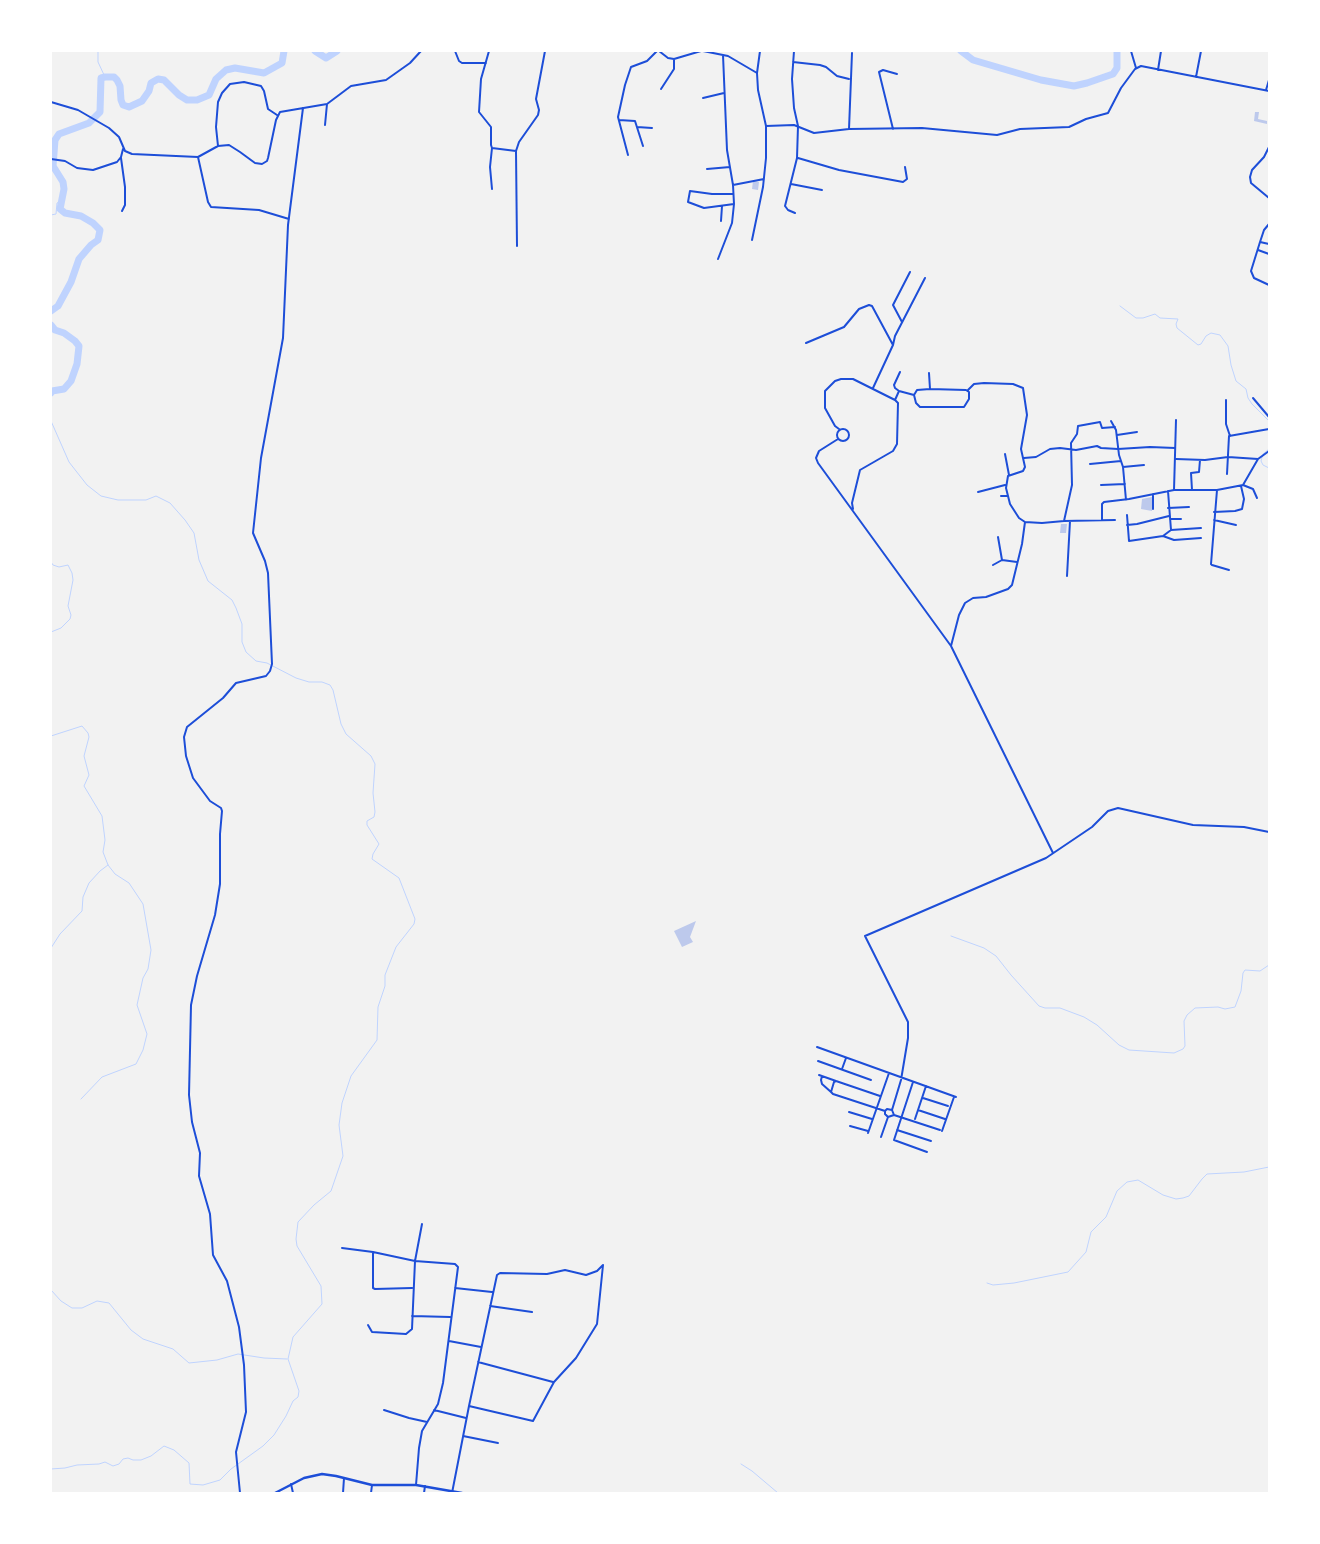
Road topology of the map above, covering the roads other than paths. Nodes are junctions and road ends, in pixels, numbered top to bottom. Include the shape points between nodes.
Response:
1 (421, 51) edge
2 (455, 51) edge
3 (489, 51) edge
4 (545, 51) edge
5 (658, 51) edge
6 (702, 51) edge
7 (728, 51) edge
8 (760, 51) edge
9 (794, 51) edge
10 (1131, 51) edge
11 (1161, 51) edge
12 (1201, 51) edge
13 (696, 52) edge
14 (852, 52) dead end
15 (723, 55) junction
16 (728, 56) junction
17 (674, 58) junction
18 (793, 62) junction
19 (486, 63) junction
20 (1136, 68) junction
21 (1158, 70) junction
22 (757, 73) junction
23 (897, 74) dead end
24 (1196, 78) junction
25 (850, 79) junction
26 (1269, 80) edge
27 (661, 89) dead end
28 (1267, 90) edge
29 (724, 93) junction
30 (703, 98) dead end
31 (51, 102) edge
32 (327, 104) junction
33 (303, 108) junction
34 (277, 115) junction
35 (619, 120) junction
36 (325, 124) dead end
37 (766, 126) junction
38 (798, 126) junction
39 (637, 127) junction
40 (652, 128) dead end
41 (893, 129) junction
42 (849, 130) junction
43 (218, 146) junction
44 (643, 146) dead end
45 (1269, 147) edge
46 (492, 148) junction
47 (124, 149) junction
48 (516, 151) junction
49 (628, 155) dead end
50 (121, 157) junction
51 (198, 157) junction
52 (797, 158) junction
53 (51, 159) edge
54 (905, 167) dead end
55 (730, 168) junction
56 (707, 169) dead end
57 (764, 179) junction
58 (791, 184) junction
59 (733, 185) junction
60 (492, 189) dead end
61 (822, 190) dead end
62 (734, 194) junction
63 (1269, 198) edge
64 (734, 204) junction
65 (722, 206) junction
66 (122, 211) dead end
67 (795, 213) dead end
68 (289, 219) junction
69 (721, 221) dead end
70 (1269, 224) edge
71 (752, 240) dead end
72 (1260, 242) junction
73 (1269, 244) edge
74 (517, 246) dead end
75 (1258, 250) junction
76 (1269, 254) edge
77 (718, 260) dead end
78 (910, 272) dead end
79 (925, 278) dead end
80 (1269, 284) edge
81 (902, 322) junction
82 (806, 343) dead end
83 (893, 345) junction
84 (900, 372) dead end
85 (929, 373) dead end
86 (872, 388) junction
87 (930, 390) junction
88 (968, 390) junction
89 (899, 391) junction
90 (914, 395) junction
91 (1253, 398) dead end
92 (895, 400) junction
93 (1226, 400) dead end
94 (1269, 417) edge
95 (1176, 420) dead end
96 (1111, 421) dead end
97 (1115, 427) junction
98 (1269, 429) edge
99 (839, 430) junction
100 (1137, 432) dead end
101 (1117, 435) junction
102 (1230, 436) junction
103 (838, 439) junction
104 (1175, 448) junction
105 (1118, 449) junction
106 (1072, 450) junction
107 (1269, 451) edge
108 (1005, 454) dead end
109 (1228, 457) junction
110 (1024, 458) junction
111 (1176, 459) junction
112 (1258, 459) junction
113 (1200, 460) junction
114 (1121, 461) junction
115 (1090, 464) dead end
116 (1144, 465) dead end
117 (1123, 467) junction
118 (1228, 474) dead end
119 (1009, 475) junction
120 (1125, 484) junction
121 (1006, 485) junction
122 (1101, 485) dead end
123 (1242, 485) junction
124 (1174, 490) junction
125 (1192, 490) junction
126 (1217, 490) junction
127 (978, 492) dead end
128 (1168, 492) junction
129 (1153, 494) junction
130 (1001, 496) dead end
131 (1007, 496) junction
132 (1257, 498) dead end
133 (1126, 500) junction
134 (1189, 507) dead end
135 (1168, 508) junction
136 (1153, 509) dead end
137 (853, 511) junction
138 (1214, 512) junction
139 (1127, 515) dead end
140 (1169, 518) junction
141 (1181, 519) dead end
142 (1102, 520) junction
143 (1115, 520) dead end
144 (1214, 520) junction
145 (1064, 521) junction
146 (1070, 521) junction
147 (1025, 522) junction
148 (1128, 525) junction
149 (1236, 525) dead end
150 (1201, 528) dead end
151 (1171, 530) junction
152 (1164, 536) junction
153 (998, 537) dead end
154 (1201, 538) dead end
155 (1002, 560) junction
156 (1017, 562) junction
157 (993, 565) dead end
158 (1229, 570) dead end
159 (1068, 576) dead end
160 (951, 646) junction
161 (1269, 832) edge
162 (1053, 853) junction
163 (818, 1047) dead end
164 (846, 1058) junction
165 (818, 1061) dead end
166 (842, 1069) junction
167 (889, 1073) junction
168 (819, 1075) dead end
169 (822, 1076) junction
170 (901, 1078) junction
171 (871, 1080) dead end
172 (836, 1081) junction
173 (914, 1082) junction
174 (926, 1086) junction
175 (831, 1092) junction
176 (880, 1096) junction
177 (923, 1098) dead end
178 (948, 1106) dead end
179 (876, 1108) junction
180 (892, 1110) junction
181 (918, 1110) junction
182 (885, 1111) junction
183 (849, 1112) dead end
184 (894, 1114) junction
185 (888, 1117) junction
186 (902, 1117) junction
187 (915, 1119) dead end
188 (944, 1119) dead end
189 (872, 1120) junction
190 (850, 1126) dead end
191 (897, 1130) junction
192 (881, 1137) dead end
193 (931, 1141) dead end
194 (927, 1152) dead end
195 (422, 1224) dead end
196 (342, 1248) dead end
197 (373, 1252) junction
198 (415, 1261) junction
199 (413, 1288) junction
200 (455, 1288) junction
201 (493, 1292) junction
202 (490, 1306) junction
203 (532, 1312) dead end
204 (412, 1316) junction
205 (451, 1317) junction
206 (368, 1325) dead end
207 (448, 1340) junction
208 (481, 1347) junction
209 (478, 1362) junction
210 (554, 1382) junction
211 (469, 1406) junction
212 (384, 1410) dead end
213 (434, 1410) junction
214 (466, 1418) junction
215 (426, 1422) junction
216 (463, 1436) junction
217 (498, 1443) dead end
218 (344, 1478) junction
219 (290, 1484) junction
220 (372, 1485) junction
221 (416, 1485) junction
222 (425, 1486) junction
223 (452, 1492) edge
224 (240, 1493) edge
225 (275, 1493) edge
226 (293, 1493) edge
227 (343, 1493) edge
228 (371, 1493) edge
229 (424, 1493) edge
230 (462, 1493) edge

1 - 32 street via 386,80 356,84
2 - 19 street via 462,63
3 - 19 street
4 - 48 street via 536,99 538,115
5 - 17 street
5 - 35 street via 647,61 630,68
6 - 13 street
6 - 15 street
7 - 16 street
8 - 22 street
9 - 18 street
10 - 20 street
11 - 21 street
12 - 24 street
13 - 17 street
14 - 25 street
15 - 16 street
15 - 29 street
16 - 22 street
17 - 27 street via 674,69
18 - 25 street via 820,65 837,76
18 - 38 street
19 - 46 street via 481,79 479,110 491,127
20 - 21 street
20 - 41 street via 1108,113 1069,127 1020,129 996,135
21 - 24 street
22 - 37 street
23 - 41 street via 879,72
24 - 28 street
25 - 42 street
26 - 28 street
29 - 30 street
29 - 55 street
31 - 47 street via 74,108 99,122 116,133
32 - 33 street
32 - 36 street
33 - 34 street
33 - 68 street
34 - 43 street via 268,158 264,163 255,163 228,145
34 - 43 street via 268,109 261,86 244,82 230,84 218,102
35 - 39 street via 634,120
35 - 49 street
37 - 38 street
37 - 57 street
38 - 42 street via 814,132
38 - 52 street
39 - 40 street
39 - 44 street
41 - 42 street
43 - 51 street
45 - 63 street via 1250,177 1253,185
46 - 48 street
46 - 60 street
47 - 50 street
47 - 51 street via 132,154
48 - 74 street
50 - 53 street via 112,165 93,170
50 - 66 street via 125,187
51 - 68 street via 211,207 259,210
52 - 54 street via 839,170 904,182 908,179
52 - 58 street
55 - 56 street
55 - 59 street
57 - 59 street
57 - 71 street
58 - 61 street
58 - 67 street via 785,208
59 - 62 street
62 - 64 street
62 - 65 street via 690,191 688,203 701,207
64 - 65 street
64 - 77 street via 732,222
65 - 69 street
68 - 224 street via 283,338 261,458 253,533 268,573 272,664 263,677 236,683 188,727 184,737 193,778 210,801 222,810 220,884 191,1004 190,1095 193,1128 200,1153 199,1176 210,1214 213,1255 227,1281 239,1327 246,1406 236,1452
70 - 72 street
72 - 73 street
72 - 75 street
75 - 76 street
75 - 80 street via 1252,274
78 - 81 street via 893,305
79 - 81 street
81 - 83 street
82 - 83 street via 844,327 859,309 869,304
83 - 86 street
84 - 89 street via 894,385
85 - 87 street
86 - 92 street
86 - 99 street via 847,378 835,381 825,391 825,408
87 - 88 street
87 - 90 street via 917,390
88 - 90 street via 968,403 961,407 920,407
88 - 110 street via 974,384 984,383 1013,384 1023,388 1027,415 1022,449
89 - 90 street
89 - 92 street
91 - 94 street
92 - 137 street via 898,403 897,444 893,450 860,470
93 - 102 street via 1226,424
95 - 104 street
96 - 97 street
97 - 101 street
97 - 106 street via 1102,428 1100,422 1079,425
98 - 102 street
99 - 103 street
99 - 103 street via 844,428 849,436 844,441
100 - 101 street
101 - 105 street
102 - 109 street
103 - 137 street via 819,451 816,458
104 - 105 street
104 - 111 street
105 - 106 street via 1097,446
105 - 114 street
106 - 110 street via 1050,449 1036,457
106 - 145 street via 1072,485
107 - 112 street
108 - 119 street
109 - 112 street
109 - 113 street
109 - 118 street
110 - 119 street via 1024,471
111 - 113 street
111 - 124 street
112 - 123 street
113 - 125 street via 1199,472 1191,473
114 - 115 street
114 - 117 street
116 - 117 street
117 - 120 street
119 - 121 street
120 - 122 street
120 - 133 street
121 - 127 street
121 - 131 street
123 - 126 street
123 - 132 street via 1254,489
123 - 138 street via 1242,509
124 - 125 street
124 - 128 street
125 - 126 street
126 - 138 street
128 - 129 street
128 - 135 street
129 - 133 street
129 - 136 street
130 - 131 street
131 - 147 street via 1015,512
133 - 142 street via 1103,503
134 - 135 street
135 - 140 street
137 - 160 street
138 - 144 street
139 - 148 street
140 - 141 street
140 - 148 street
140 - 151 street
142 - 143 street
142 - 146 street
144 - 149 street
144 - 158 street via 1211,564
145 - 146 street
145 - 147 street
146 - 159 street
147 - 156 street
148 - 152 street via 1130,541
150 - 151 street
151 - 152 street
152 - 154 street via 1174,540
153 - 155 street
155 - 156 street
155 - 157 street
156 - 160 street via 1010,588 965,603
160 - 162 street
161 - 162 street via 1244,827 1192,825 1118,808 1108,811 1092,828
162 - 170 street via 865,936 908,1022
163 - 164 street
164 - 166 street
164 - 167 street
165 - 166 street
166 - 171 street
167 - 170 street
167 - 176 street
168 - 169 street
169 - 172 street
169 - 175 street via 822,1084
170 - 173 street
170 - 180 street
172 - 175 street
172 - 176 street
173 - 174 street
173 - 186 street
174 - 181 street
174 - 186 street via 955,1097 941,1131
175 - 179 street
176 - 179 street
177 - 178 street
179 - 182 street
179 - 189 street
180 - 182 street
180 - 184 street
181 - 187 street
181 - 188 street
182 - 185 street
183 - 189 street
184 - 185 street
184 - 186 street
185 - 192 street
186 - 191 street
189 - 190 street via 868,1132
191 - 193 street
191 - 194 street via 894,1140
195 - 198 street
196 - 197 street
197 - 198 street
197 - 199 street via 373,1288
198 - 199 street
198 - 200 street via 457,1265
199 - 204 street
200 - 201 street
200 - 205 street
201 - 202 street
201 - 210 street via 500,1273 547,1274 565,1270 586,1274 604,1265 597,1324 576,1358
202 - 203 street
202 - 208 street
204 - 205 street
204 - 206 street via 412,1329 406,1334 372,1332
205 - 207 street
207 - 208 street
207 - 213 street via 441,1391
208 - 209 street
209 - 210 street
209 - 211 street
210 - 211 street via 534,1421
211 - 214 street
212 - 215 street
213 - 214 street
213 - 215 street
214 - 216 street
215 - 221 street via 419,1448
216 - 217 street
216 - 223 street
218 - 219 main road via 315,1475
218 - 220 main road
218 - 227 street
219 - 225 main road
219 - 226 street
220 - 221 main road
220 - 228 street
221 - 222 main road
222 - 223 main road
222 - 229 street
223 - 230 main road

